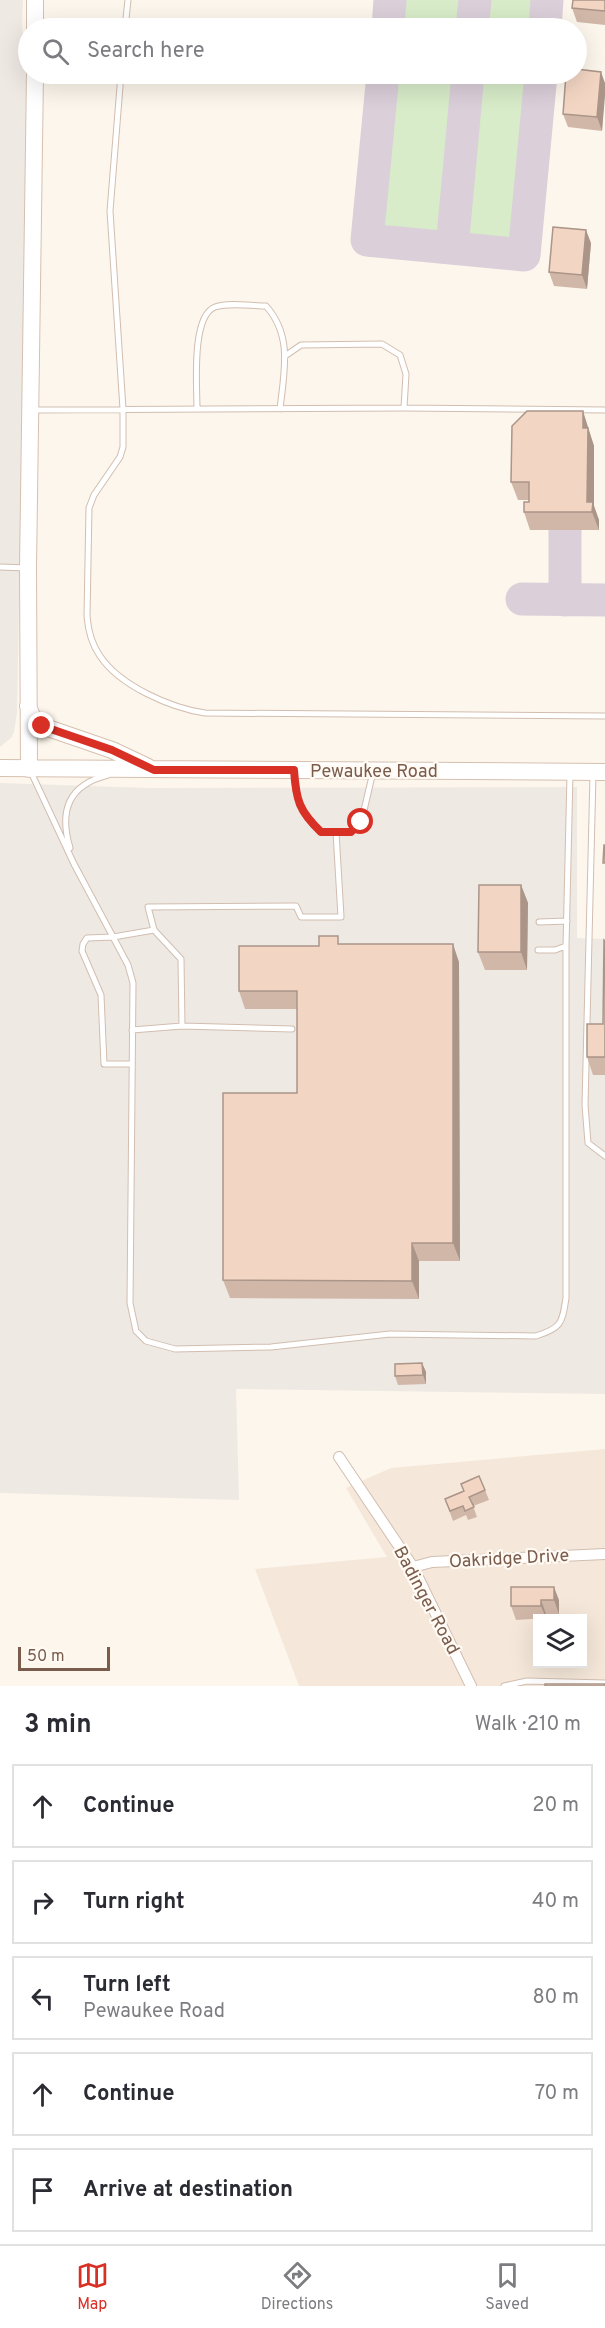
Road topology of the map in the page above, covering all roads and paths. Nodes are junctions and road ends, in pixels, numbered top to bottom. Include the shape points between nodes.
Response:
1 (35, 0) edge
2 (128, 0) edge
3 (35, 18) edge
4 (126, 18) edge
5 (34, 84) edge
6 (120, 84) edge
7 (285, 356) junction
8 (404, 408) junction
9 (123, 409) junction
10 (197, 409) junction
11 (280, 409) junction
12 (31, 410) junction
13 (605, 410) edge
14 (0, 567) edge
15 (28, 568) junction
16 (28, 706) junction
17 (605, 716) edge
18 (0, 768) edge
19 (29, 769) junction
20 (146, 770) junction
21 (294, 770) junction
22 (373, 771) junction
23 (570, 772) junction
24 (599, 772) edge
25 (336, 832) junction
26 (74, 864) junction
27 (567, 921) junction
28 (539, 922) dead end
29 (154, 930) junction
30 (113, 937) junction
31 (566, 946) junction
32 (538, 950) dead end
33 (182, 1026) junction
34 (291, 1029) dead end
35 (132, 1030) junction
36 (132, 1064) junction
37 (605, 1156) edge
38 (339, 1457) dead end
39 (605, 1554) edge
40 (413, 1567) junction
41 (605, 1683) edge
42 (471, 1686) edge
43 (504, 1686) edge

1 - 3 main road
2 - 4 lane
5 - 12 main road
6 - 9 lane via 110,211
7 - 8 lane via 301,345 382,344 400,355 406,374
7 - 10 lane via 277,318 266,306 214,307 205,316 199,333
7 - 11 lane
8 - 11 lane
8 - 13 lane
9 - 10 lane
9 - 12 lane
9 - 17 lane via 120,457 89,508 87,616 89,632 100,656 110,669 128,681 183,709 205,713
10 - 11 lane
12 - 15 main road
14 - 15 lane
15 - 16 main road
16 - 19 main road
16 - 20 main road via 42,726 112,750
18 - 19 main road, Pewaukee Road
19 - 20 main road, Pewaukee Road
19 - 26 lane
20 - 21 main road, Pewaukee Road
20 - 26 lane via 99,778 72,797 64,829
21 - 22 main road, Pewaukee Road
21 - 25 lane via 295,794 304,816 321,832
22 - 23 main road, Pewaukee Road
22 - 25 lane via 361,822 351,832
23 - 24 main road, Pewaukee Road
23 - 27 lane
24 - 37 lane via 585,1105 588,1143
25 - 29 lane via 340,916 302,917 296,906 148,907
26 - 30 lane
27 - 28 lane
27 - 31 lane
29 - 30 lane
29 - 33 lane via 181,958
30 - 35 lane via 133,982
30 - 36 lane via 87,938 82,951 101,995 104,1064
31 - 32 lane
31 - 36 lane via 566,1298 562,1320 554,1331 536,1336 390,1334 271,1347 175,1349 146,1341 136,1331 130,1303
33 - 34 lane
33 - 35 lane
35 - 36 lane
38 - 40 street, Badinger Road
39 - 40 street, Oakridge Drive via 432,1562
40 - 42 street, Badinger Road
41 - 43 lane via 527,1681

